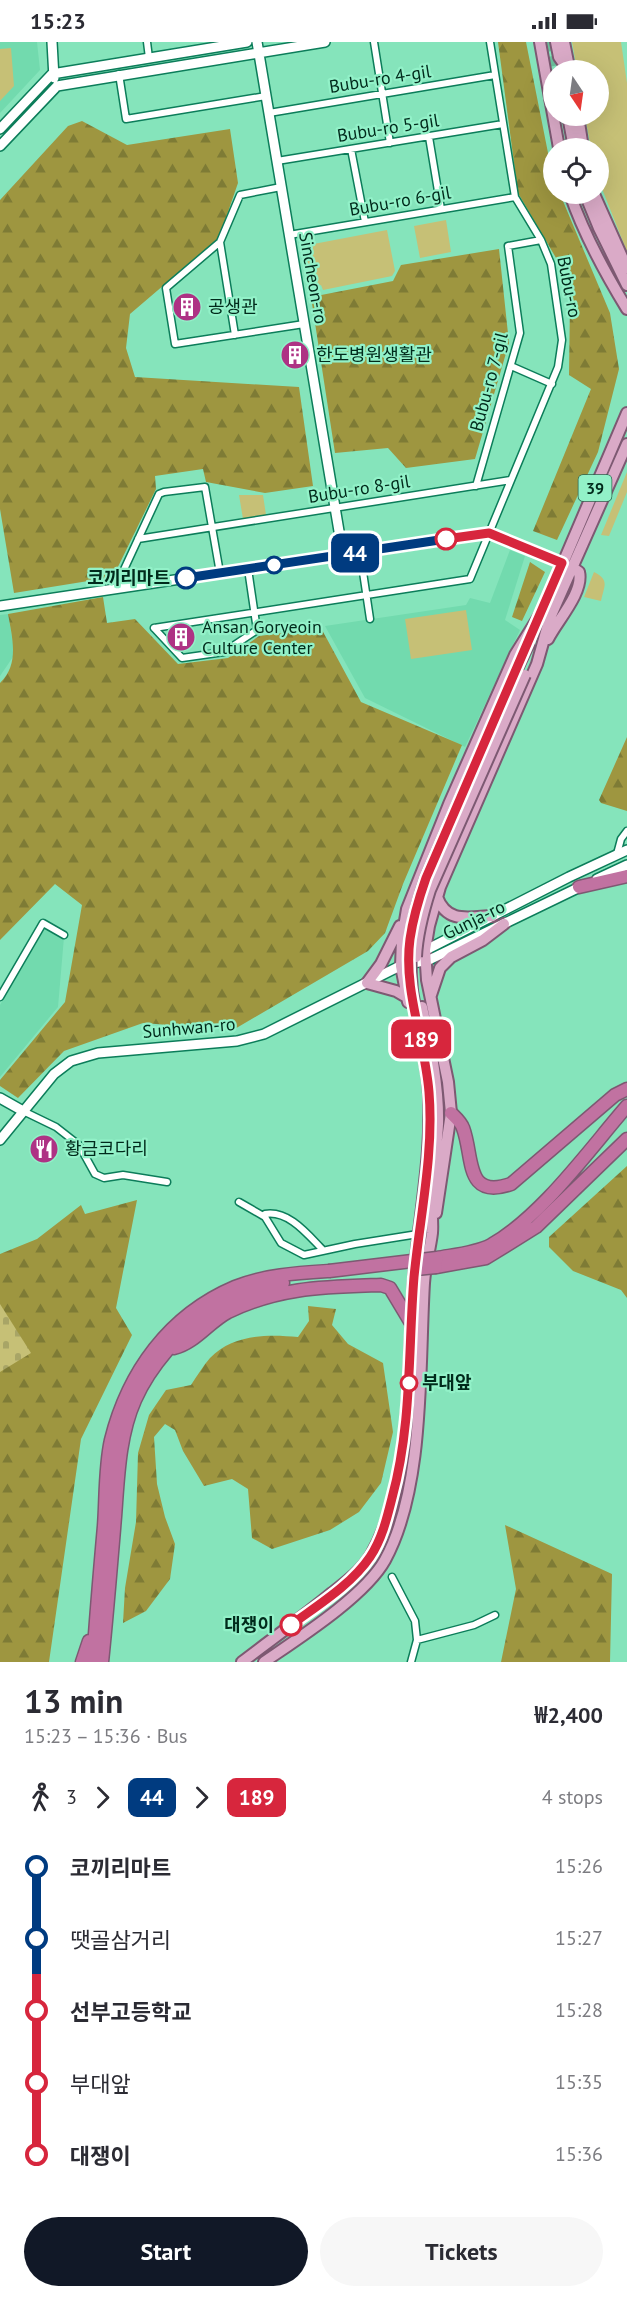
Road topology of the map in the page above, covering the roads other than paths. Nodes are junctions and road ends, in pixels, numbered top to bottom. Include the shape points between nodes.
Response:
1 (52, 42) edge
2 (147, 42) edge
3 (247, 42) edge
4 (257, 42) edge
5 (325, 42) edge
6 (374, 42) edge
7 (490, 42) edge
8 (540, 42) edge
9 (556, 42) edge
10 (564, 42) edge
11 (259, 52) junction
12 (149, 58) junction
13 (561, 60) edge
14 (567, 60) edge
15 (52, 74) junction
16 (118, 74) junction
17 (495, 75) junction
18 (57, 86) junction
19 (382, 94) junction
20 (266, 96) junction
21 (269, 113) junction
22 (504, 124) junction
23 (0, 129) edge
24 (429, 136) junction
25 (557, 138) edge
26 (390, 143) junction
27 (0, 146) edge
28 (351, 149) junction
29 (277, 161) junction
30 (281, 188) junction
31 (515, 197) junction
32 (574, 204) edge
33 (580, 204) edge
34 (589, 204) edge
35 (598, 204) edge
36 (441, 209) junction
37 (365, 222) junction
38 (289, 235) junction
39 (541, 240) junction
40 (220, 242) junction
41 (627, 268) edge
42 (627, 285) edge
43 (627, 309) edge
44 (304, 324) junction
45 (236, 334) junction
46 (511, 366) junction
47 (552, 384) junction
48 (627, 412) edge
49 (627, 444) edge
50 (511, 480) junction
51 (476, 486) junction
52 (335, 508) junction
53 (212, 527) junction
54 (489, 533) junction
55 (138, 538) junction
56 (360, 552) junction
57 (343, 555) junction
58 (567, 566) junction
59 (248, 569) junction
60 (220, 573) junction
61 (115, 589) junction
62 (366, 595) junction
63 (0, 606) edge
64 (255, 612) junction
65 (547, 612) junction
66 (370, 620) dead end
67 (537, 664) junction
68 (627, 831) edge
69 (622, 852) edge
70 (627, 865) edge
71 (627, 876) edge
72 (579, 887) junction
73 (437, 897) junction
74 (408, 907) junction
75 (492, 916) junction
76 (405, 921) junction
77 (504, 924) junction
78 (429, 926) junction
79 (64, 935) dead end
80 (447, 938) junction
81 (452, 949) junction
82 (426, 955) junction
83 (401, 966) junction
84 (367, 983) junction
85 (412, 993) junction
86 (0, 997) edge
87 (430, 997) junction
88 (627, 1089) edge
89 (0, 1098) edge
90 (627, 1107) edge
91 (23, 1112) junction
92 (451, 1113) junction
93 (627, 1139) edge
94 (0, 1140) edge
95 (167, 1182) dead end
96 (428, 1196) junction
97 (239, 1202) dead end
98 (265, 1214) dead end
99 (420, 1220) junction
100 (432, 1231) junction
101 (418, 1234) junction
102 (323, 1250) junction
103 (437, 1263) junction
104 (328, 1275) junction
105 (411, 1323) junction
106 (170, 1349) junction
107 (392, 1577) dead end
108 (99, 1584) junction
109 (108, 1600) junction
110 (495, 1616) dead end
111 (417, 1640) junction
112 (82, 1662) edge
113 (93, 1662) edge
114 (102, 1662) edge
115 (112, 1662) edge
116 (242, 1662) edge
117 (264, 1662) edge
118 (411, 1662) edge

1 - 15 main road
2 - 12 street
3 - 12 main road
4 - 11 main road, Sincheon-ro
5 - 11 main road
6 - 19 street
7 - 17 street, Bubu-ro
8 - 25 main road
9 - 13 main road
10 - 14 main road
11 - 16 main road
11 - 20 main road, Sincheon-ro
12 - 15 main road
15 - 18 main road
15 - 23 main road
16 - 18 main road
16 - 20 street via 126,119
17 - 19 street, Bubu-ro 4-gil
17 - 22 street, Bubu-ro
18 - 27 main road
19 - 21 street, Bubu-ro 4-gil
19 - 26 street
20 - 21 main road, Sincheon-ro
21 - 29 main road, Sincheon-ro
22 - 24 street, Bubu-ro 5-gil
22 - 31 street, Bubu-ro
24 - 26 street, Bubu-ro 5-gil
24 - 36 street
26 - 28 street, Bubu-ro 5-gil
28 - 29 street, Bubu-ro 5-gil
28 - 37 street
29 - 30 main road, Sincheon-ro
30 - 38 main road, Sincheon-ro
30 - 40 street via 240,195
31 - 36 street, Bubu-ro 6-gil
31 - 39 street, Bubu-ro
32 - 43 main road via 605,273
33 - 43 main road
34 - 42 main road
35 - 41 main road
36 - 37 street, Bubu-ro 6-gil
37 - 38 street, Bubu-ro 6-gil
38 - 44 main road, Sincheon-ro
39 - 46 street, Bubu-ro 7-gil via 508,246 520,333
39 - 47 street, Bubu-ro via 551,264 562,340
40 - 45 street
40 - 45 street via 166,288 175,344
44 - 45 street
44 - 52 main road, Sincheon-ro
46 - 47 street
46 - 51 street, Bubu-ro 7-gil
47 - 50 street, Bubu-ro
48 - 58 main road, 39
49 - 58 main road, 39
50 - 51 street, Bubu-ro 8-gil
50 - 54 street, Bubu-ro
51 - 52 street, Bubu-ro 8-gil
52 - 53 street, Bubu-ro 8-gil
52 - 57 main road, Sincheon-ro
53 - 55 street, Bubu-ro 8-gil
53 - 55 street via 205,487 159,494
53 - 60 street
54 - 56 main road
54 - 58 main road
54 - 62 street, Bubu-ro via 470,579
55 - 61 street
56 - 57 main road
56 - 62 street
57 - 59 main road
58 - 65 main road, 39
58 - 67 main road via 579,572 581,578
59 - 60 main road
59 - 64 street
60 - 61 main road
61 - 63 main road
62 - 64 street
62 - 66 street
64 - 64 street via 257,630 224,652 182,658 154,628
65 - 67 main road
65 - 74 main road via 515,655
65 - 85 main road, 39, bridge via 430,890 413,941 416,970
67 - 73 main road
68 - 69 street via 621,839
69 - 75 main road, Gunja-ro
70 - 72 main road, Gunja-ro
71 - 72 highway
72 - 77 main road, Gunja-ro
73 - 75 main road via 443,910 451,915
73 - 78 main road
74 - 76 main road
74 - 84 main road via 381,964
75 - 80 main road, Gunja-ro
76 - 78 main road via 407,932 416,936
76 - 83 main road
77 - 81 main road, Gunja-ro
77 - 87 main road via 451,957 436,977
78 - 82 main road
79 - 86 street via 43,923
80 - 81 main road via 444,946
80 - 82 main road, Gunja-ro
81 - 82 main road, Gunja-ro
82 - 83 main road, Gunja-ro
82 - 87 main road
83 - 84 main road, Sunhwan-ro
83 - 85 main road
84 - 85 main road
84 - 91 main road, Sunhwan-ro via 264,1034 237,1041 98,1053 71,1061 54,1074
85 - 87 main road via 410,989 416,986 426,989
85 - 96 main road, 39 via 432,1058 437,1098 437,1142
85 - 99 main road via 424,1110 417,1202
87 - 92 main road
88 - 92 highway via 510,1184 495,1190 482,1186 474,1177 462,1126
89 - 91 main road
90 - 103 highway via 518,1226 489,1246
91 - 94 main road, Sunhwan-ro
91 - 95 street via 56,1127 79,1145 95,1174
92 - 100 main road
93 - 103 highway via 536,1227 486,1258
96 - 99 main road, 39
96 - 100 main road, 39
97 - 102 street via 265,1217 281,1243 295,1252 304,1256
98 - 102 street via 273,1213 291,1221
99 - 101 main road, 39
100 - 117 main road, 39 via 424,1280 416,1437 397,1534 373,1579
101 - 102 street
101 - 105 main road, 39
103 - 104 highway, bridge
104 - 106 highway via 239,1296 212,1310
104 - 108 highway via 263,1279 208,1300 182,1320 145,1359 128,1391 111,1442
105 - 106 highway via 390,1288 381,1285 287,1291 223,1315 183,1346
105 - 116 main road, 39 via 408,1416 397,1480 384,1528 370,1557 349,1579
106 - 109 highway via 135,1400 125,1434
107 - 111 street via 415,1621
108 - 112 highway via 89,1645
108 - 113 highway
109 - 114 highway
109 - 115 highway
110 - 111 street
111 - 118 street

